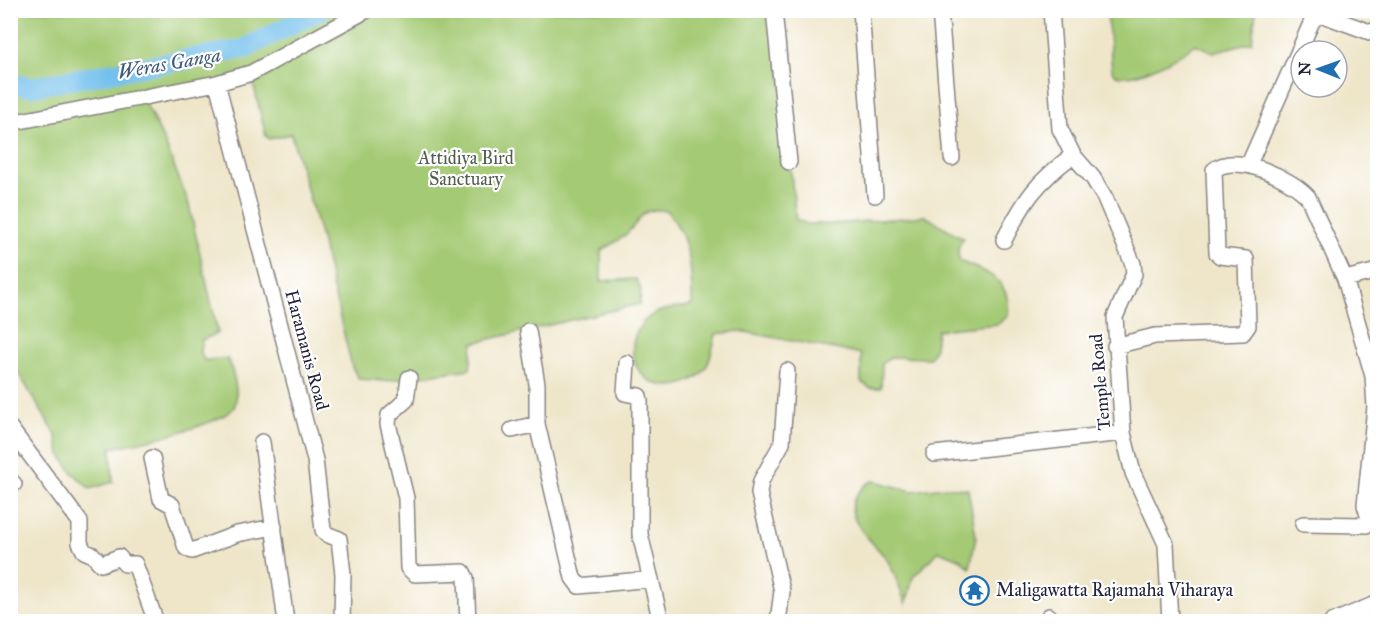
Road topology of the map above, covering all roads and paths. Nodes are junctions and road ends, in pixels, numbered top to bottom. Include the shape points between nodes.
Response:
1 (367, 10) edge
2 (774, 10) edge
3 (861, 10) edge
4 (940, 10) edge
5 (1051, 10) edge
6 (1352, 18) edge
7 (1377, 35) edge
8 (218, 83) junction
9 (10, 123) edge
10 (1073, 155) junction
11 (952, 158) dead end
12 (789, 162) dead end
13 (1249, 164) junction
14 (875, 195) dead end
15 (1004, 240) dead end
16 (1377, 271) edge
17 (1345, 279) junction
18 (528, 331) dead end
19 (1115, 346) junction
20 (627, 363) dead end
21 (787, 371) dead end
22 (1375, 376) edge
23 (410, 378) dead end
24 (537, 424) junction
25 (10, 428) edge
26 (512, 430) dead end
27 (1123, 433) junction
28 (262, 442) dead end
29 (934, 454) dead end
30 (152, 458) dead end
31 (1375, 521) edge
32 (1303, 524) dead end
33 (274, 527) junction
34 (651, 579) junction
35 (1377, 603) edge
36 (156, 621) edge
37 (286, 621) edge
38 (342, 621) edge
39 (468, 621) edge
40 (661, 621) edge
41 (777, 621) edge
42 (1170, 621) edge
43 (1332, 621) edge

1 - 8 street via 251,73
2 - 12 street
3 - 14 street
4 - 11 street
5 - 10 street, Temple Road via 1057,111 1060,129
6 - 7 street
6 - 13 street via 1323,15 1314,19
8 - 9 street
8 - 38 street, Haramanis Road via 315,460 323,530 339,539
10 - 15 street via 1043,178 1025,199
10 - 19 street, Temple Road via 1093,178 1133,264 1134,274 1115,317
13 - 17 street via 1301,189 1308,197
13 - 19 street via 1214,170 1217,253 1246,259 1248,326 1243,333 1155,336
16 - 17 street
17 - 22 street
18 - 24 street via 537,384
19 - 27 street, Temple Road
20 - 34 street via 625,393 639,396 640,401 640,534
21 - 41 street via 782,443 761,481 759,493 782,591
22 - 31 street via 1365,505
23 - 39 street via 406,400 390,415 388,424 406,498 408,568 415,574 463,572
24 - 26 street
24 - 34 street via 573,578 579,586
25 - 36 street via 80,522 84,551 101,564 119,557 125,564 135,564
27 - 29 street
27 - 42 street, Temple Road via 1134,473 1166,544
28 - 33 street
30 - 33 street via 161,499 172,505 186,548 192,551 237,534
31 - 32 street via 1366,525
33 - 37 street
34 - 40 street
35 - 43 street

